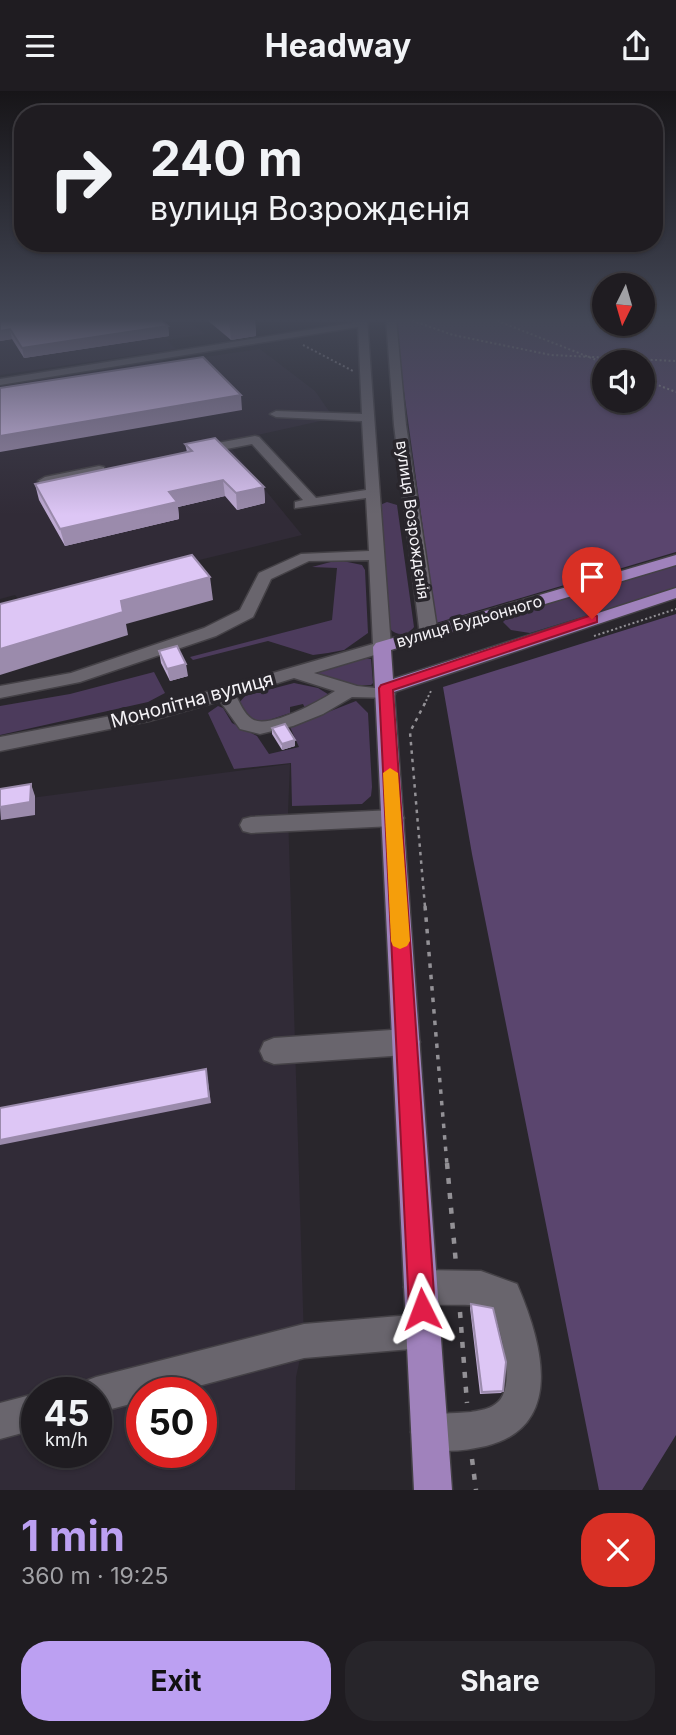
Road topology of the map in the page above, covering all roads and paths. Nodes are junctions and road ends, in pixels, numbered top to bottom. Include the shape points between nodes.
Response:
1 (365, 384) edge
2 (397, 384) edge
3 (655, 384) edge
4 (676, 393) edge
5 (276, 414) dead end
6 (367, 418) junction
7 (176, 455) edge
8 (111, 468) edge
9 (45, 481) edge
10 (389, 498) junction
11 (377, 555) junction
12 (676, 560) edge
13 (676, 593) edge
14 (676, 609) edge
15 (429, 635) junction
16 (590, 637) dead end
17 (382, 647) junction
18 (293, 672) junction
19 (438, 678) junction
20 (348, 690) junction
21 (386, 691) junction
22 (0, 692) edge
23 (225, 692) junction
24 (0, 744) edge
25 (393, 818) junction
26 (251, 825) dead end
27 (406, 1042) junction
28 (274, 1051) dead end
29 (421, 1287) junction
30 (458, 1288) junction
31 (423, 1331) junction
32 (112, 1391) edge
33 (21, 1415) edge
34 (0, 1421) edge
35 (430, 1432) junction
36 (470, 1432) junction
37 (433, 1490) edge
38 (476, 1490) edge

1 - 6 street, вулиця Возрождєнія
2 - 10 street, вулиця Возрождєнія via 400,425
3 - 4 path
5 - 6 street
6 - 10 street, вулиця Возрождєнія
7 - 10 street via 256,440 305,504
8 - 9 street
10 - 11 street, вулиця Возрождєнія
10 - 15 street, вулиця Возрождєнія
11 - 17 street, вулиця Возрождєнія
11 - 22 street via 306,557 265,576 247,613 210,632 74,678
12 - 15 main road, вулиця Будьонного
13 - 19 main road, вулиця Будьонного
14 - 16 path
15 - 17 main road, вулиця Будьонного
15 - 19 main road, вулиця Возрождєнія
17 - 18 street, Монолітна вулиця
17 - 21 main road, вулиця Возрождєнія
18 - 20 street
18 - 23 street, Монолітна вулиця
19 - 21 main road
19 - 30 path via 410,731
20 - 21 street
20 - 23 street via 326,706 260,729 244,723
21 - 25 main road, вулиця Возрождєнія
23 - 24 street, Монолітна вулиця via 149,715
25 - 26 street
25 - 27 main road, вулиця Возрождєнія
27 - 28 street
27 - 29 main road, вулиця Возрождєнія
29 - 30 street
29 - 31 main road, вулиця Возрождєнія
30 - 36 path
30 - 36 street via 481,1288 505,1296 523,1354 522,1400 508,1418
31 - 32 street via 304,1341
31 - 35 main road, вулиця Возрождєнія
33 - 34 street
35 - 36 street
35 - 37 main road, вулиця Возрождєнія
36 - 38 path

